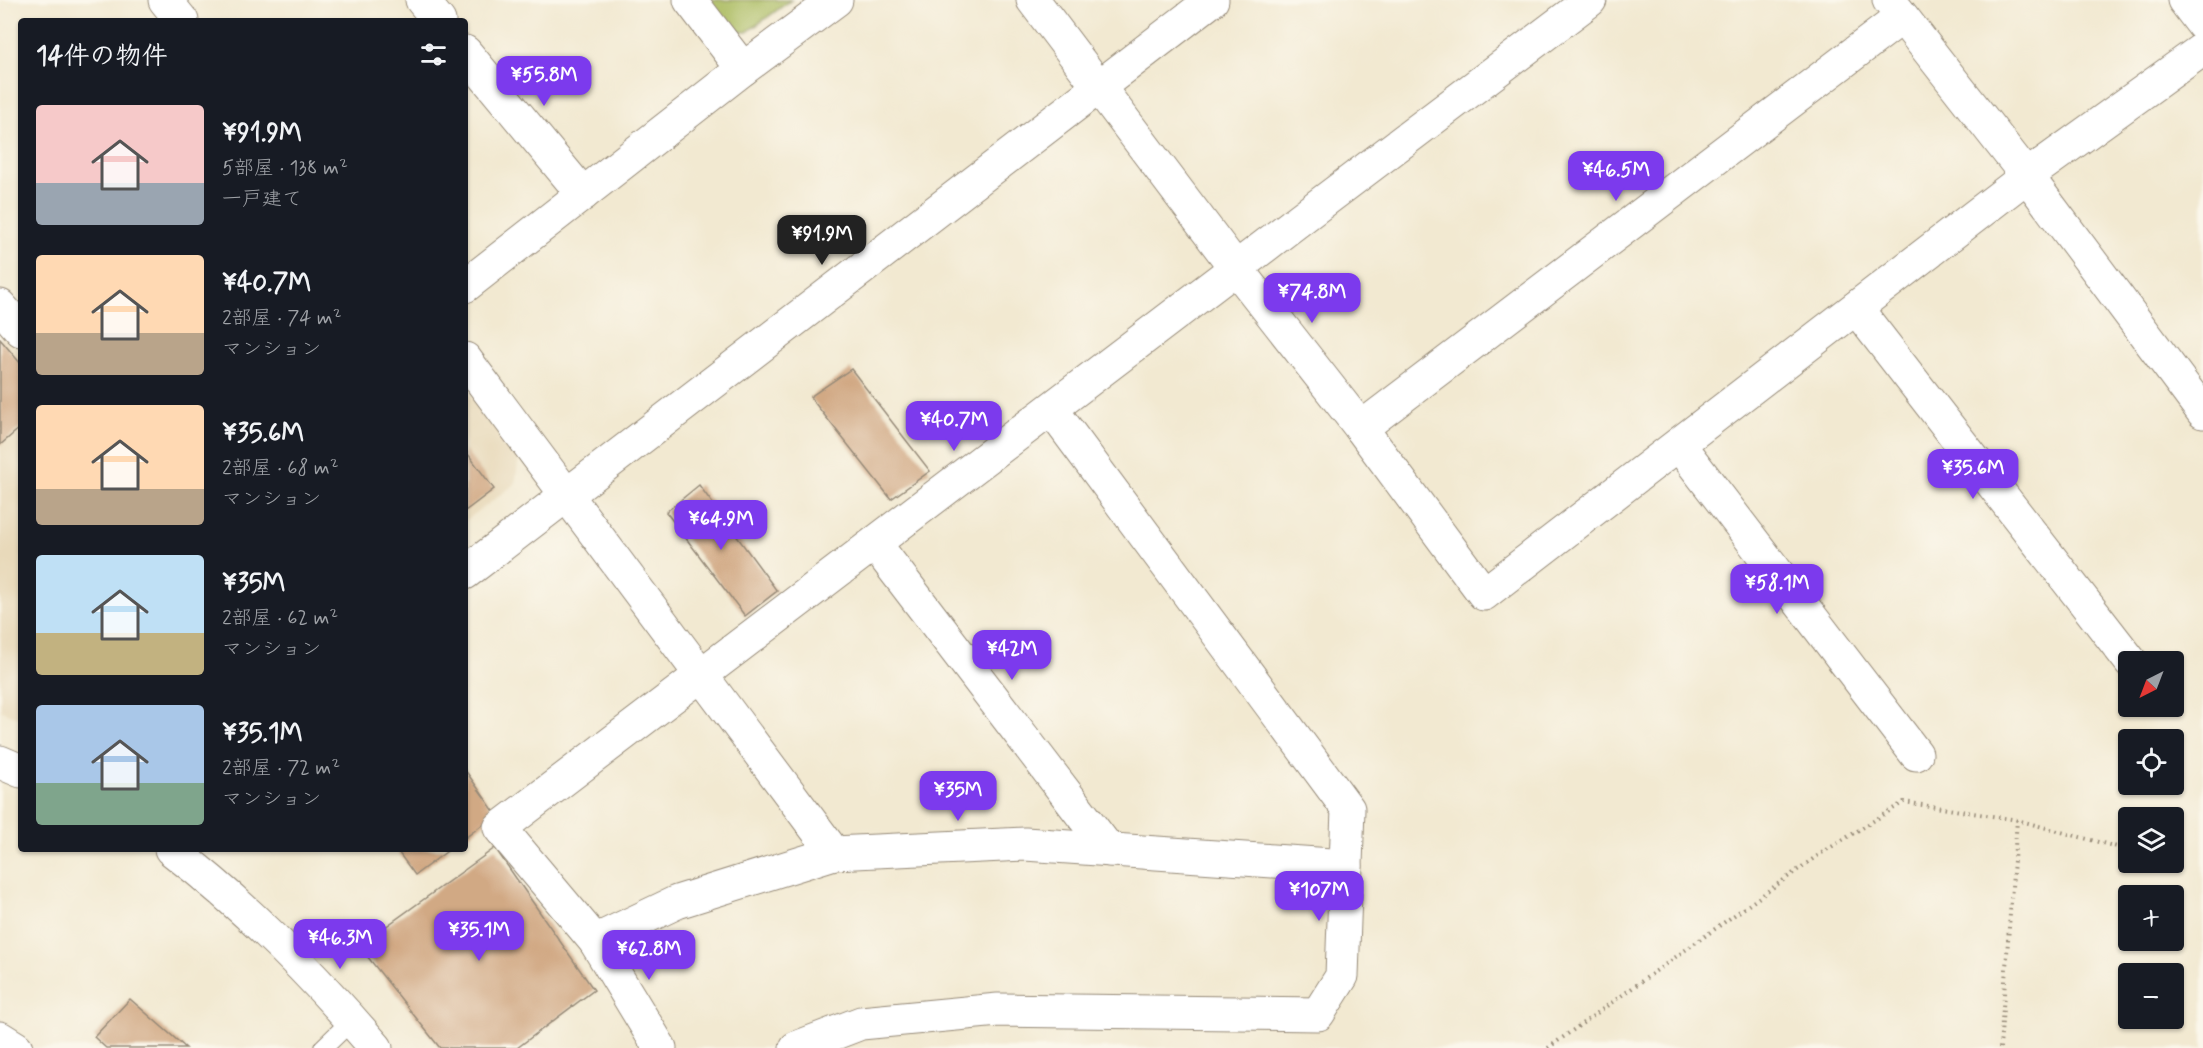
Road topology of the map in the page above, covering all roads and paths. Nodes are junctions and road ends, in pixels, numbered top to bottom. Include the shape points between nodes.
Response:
1 (165, 0) edge
2 (422, 0) edge
3 (690, 0) edge
4 (836, 0) edge
5 (1033, 0) edge
6 (1212, 0) edge
7 (1590, 0) edge
8 (2184, 0) edge
9 (1896, 9) edge
10 (180, 18) edge
11 (437, 18) edge
12 (2203, 25) edge
13 (2203, 49) edge
14 (468, 56) edge
15 (743, 69) junction
16 (1099, 86) junction
17 (2027, 176) junction
18 (583, 194) junction
19 (1235, 267) junction
20 (468, 284) edge
21 (0, 306) edge
22 (1856, 308) junction
23 (18, 327) edge
24 (468, 363) edge
25 (1052, 410) junction
26 (2203, 411) edge
27 (1361, 428) junction
28 (1679, 444) junction
29 (566, 494) junction
30 (875, 544) junction
31 (468, 571) edge
32 (2122, 651) edge
33 (702, 675) junction
34 (1916, 754) dead end
35 (0, 762) edge
36 (18, 770) edge
37 (2017, 820) junction
38 (2118, 847) edge
39 (1109, 850) junction
40 (175, 852) edge
41 (834, 853) junction
42 (1346, 866) junction
43 (595, 941) junction
44 (352, 1020) junction
45 (0, 1038) edge
46 (16, 1048) edge
47 (323, 1048) edge
48 (376, 1048) edge
49 (660, 1048) edge
50 (796, 1048) edge
51 (1548, 1048) edge
52 (2000, 1048) edge

1 - 10 street
2 - 11 street
3 - 15 street
4 - 15 street
5 - 16 street
6 - 16 street
7 - 19 street
8 - 12 street
9 - 17 street
9 - 27 street
13 - 17 street
14 - 18 street
15 - 18 street
16 - 19 street
16 - 29 street
17 - 22 street
17 - 26 street
18 - 20 street
19 - 25 street
19 - 27 street
21 - 23 street
22 - 28 street
22 - 32 street
24 - 29 street
25 - 30 street
25 - 42 street via 1348,809
27 - 28 street via 1484,594
28 - 34 street
29 - 31 street
29 - 33 street
30 - 33 street
30 - 39 street
33 - 41 street
33 - 43 street via 500,828
35 - 36 street
37 - 38 path
37 - 51 path via 1904,802 1820,854
37 - 52 path
39 - 41 street via 1024,844
39 - 42 street
40 - 44 street via 215,883 291,955
41 - 43 street via 677,902
42 - 50 street via 1342,976 1318,1014 998,1010 861,1023
43 - 49 street
44 - 47 lane
44 - 48 street
45 - 46 street

